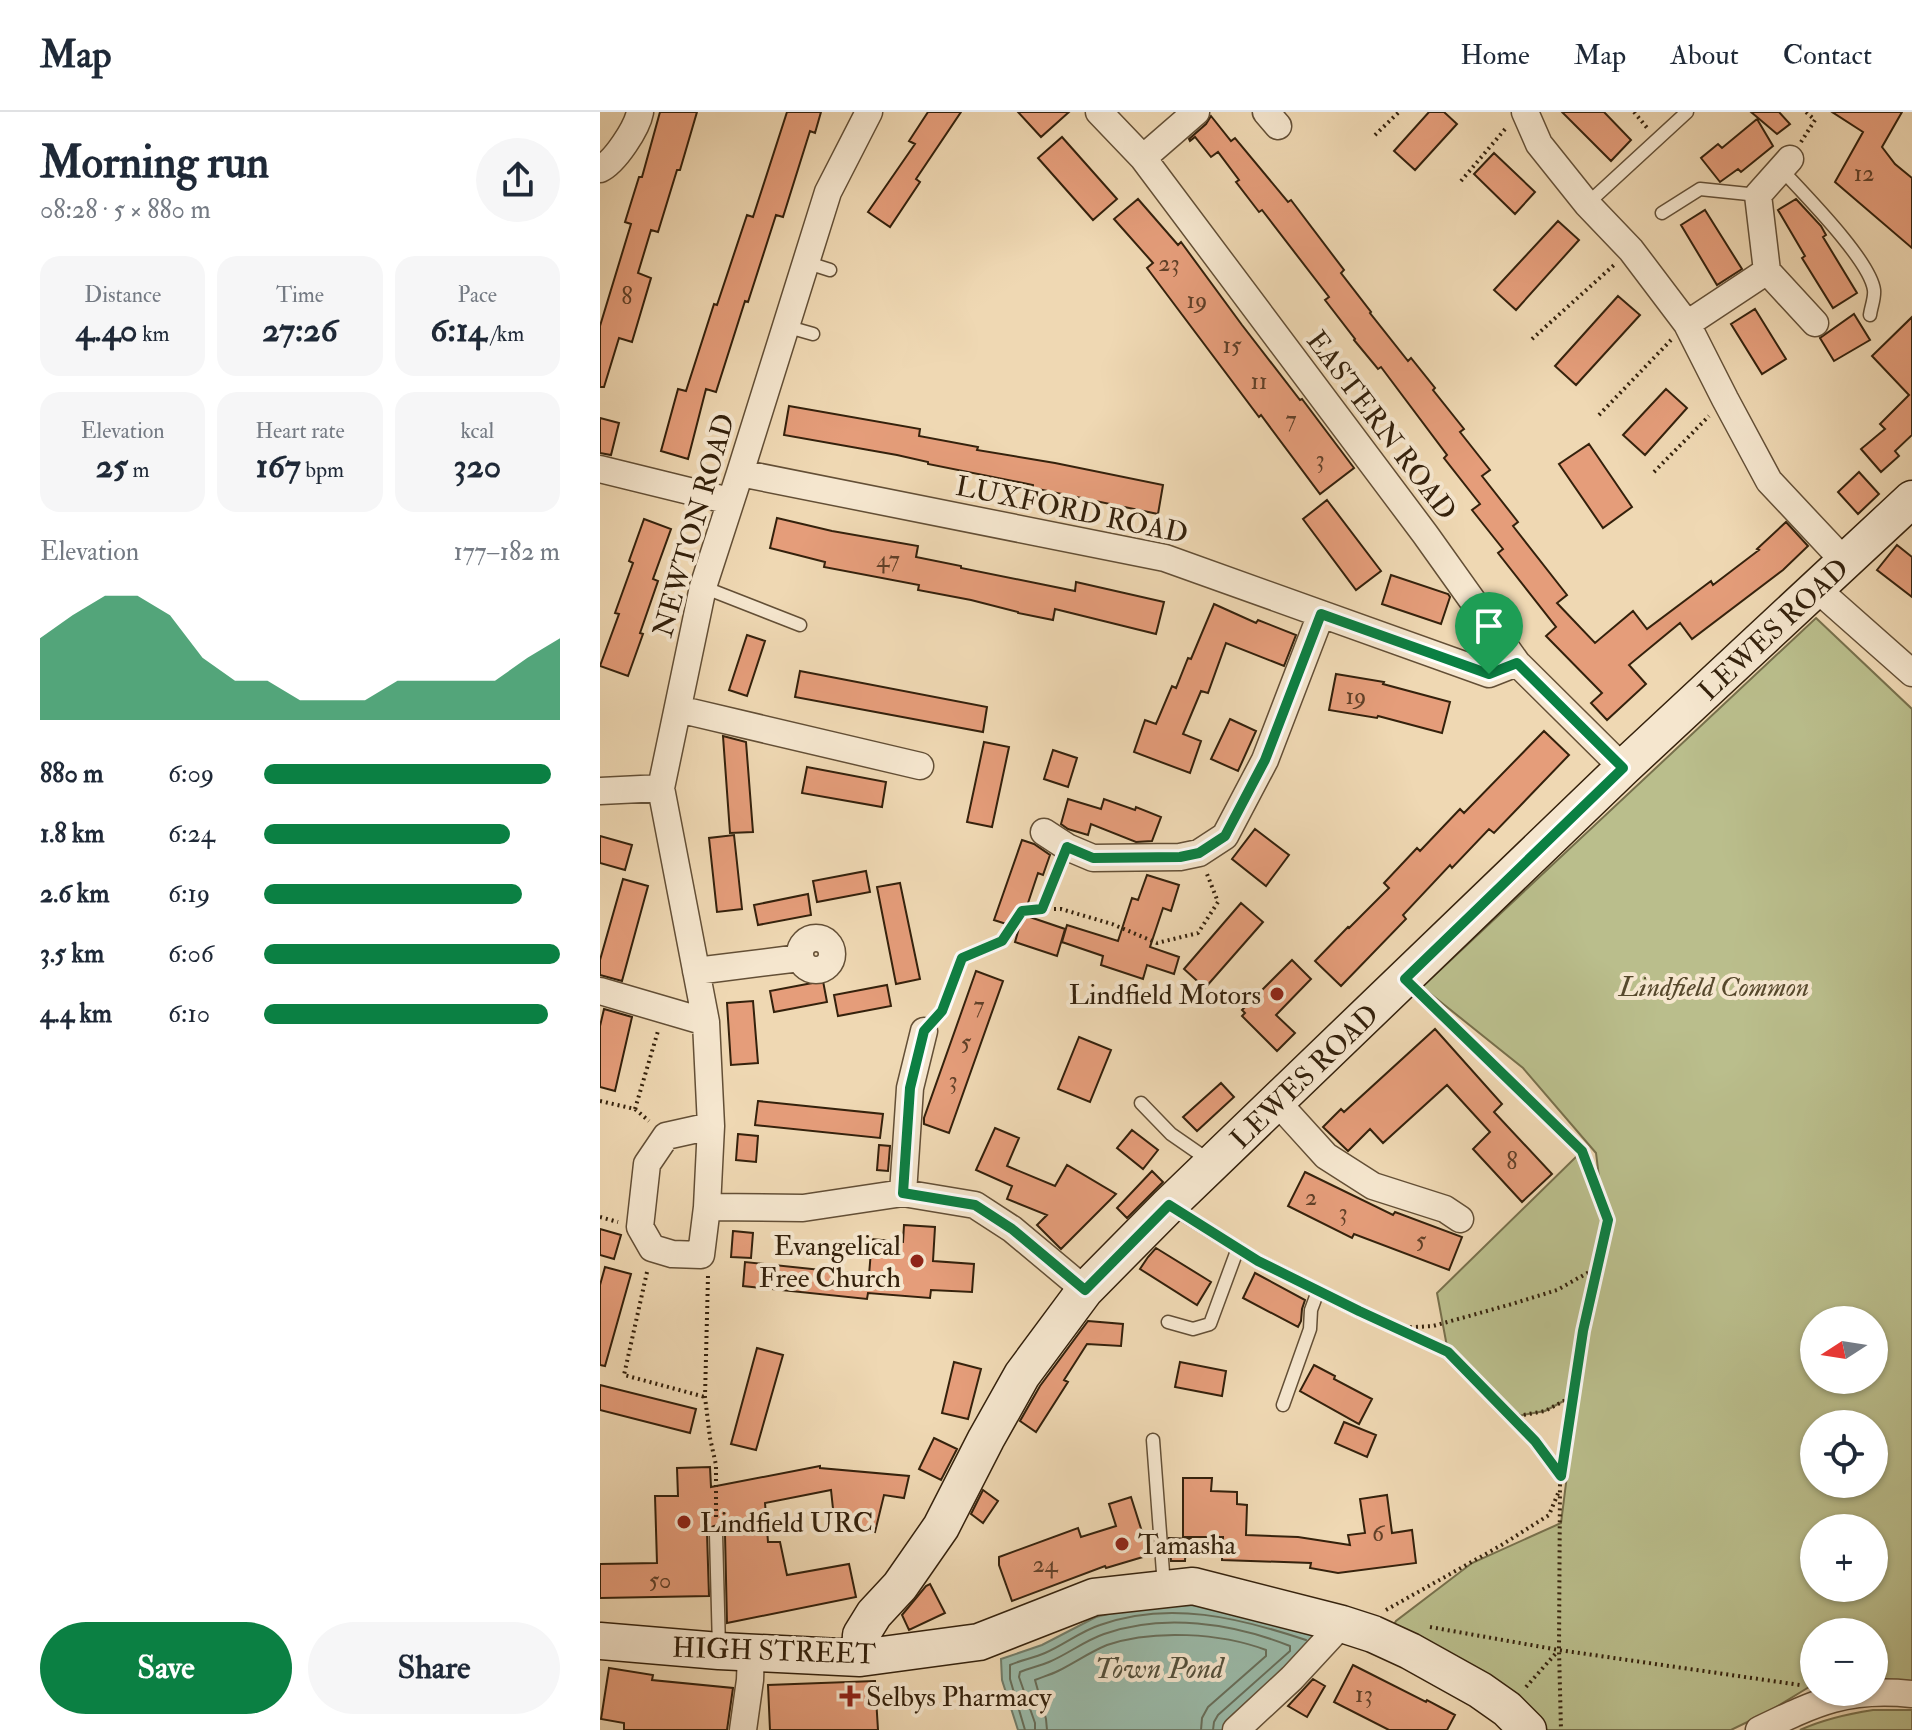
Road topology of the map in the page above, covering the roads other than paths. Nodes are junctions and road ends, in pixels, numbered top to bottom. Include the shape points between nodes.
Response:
1 (640, 112) edge
2 (869, 112) edge
3 (1099, 112) edge
4 (1196, 112) edge
5 (1687, 112) edge
6 (1517, 118) edge
7 (1143, 158) junction
8 (1785, 164) joint
9 (600, 169) edge
10 (1758, 195) junction
11 (1587, 204) junction
12 (1662, 213) dead end
13 (1767, 271) junction
14 (1870, 315) dead end
15 (1815, 323) dead end
16 (1687, 324) junction
17 (785, 326) junction
18 (813, 334) dead end
19 (600, 469) edge
20 (740, 473) junction
21 (1912, 499) edge
22 (730, 501) junction
23 (1845, 562) junction
24 (703, 587) junction
25 (1817, 589) junction
26 (1321, 614) junction
27 (800, 625) dead end
28 (1517, 663) junction
29 (1912, 673) edge
30 (678, 709) junction
31 (920, 766) dead end
32 (1623, 768) junction
33 (661, 788) junction
34 (600, 791) edge
35 (1044, 832) dead end
36 (800, 958) dead end
37 (696, 971) junction
38 (600, 991) edge
39 (706, 1022) junction
40 (924, 1031) road end
41 (1277, 1102) junction
42 (1141, 1103) dead end
43 (711, 1126) junction
44 (1213, 1163) junction
45 (903, 1193) junction
46 (1169, 1205) junction
47 (707, 1207) junction
48 (1454, 1209) dead end
49 (1238, 1248) junction
50 (1085, 1290) junction
51 (1318, 1291) junction
52 (1359, 1311) road end
53 (1168, 1322) dead end
54 (1283, 1405) dead end
55 (1153, 1440) dead end
56 (716, 1534) road end
57 (1164, 1589) junction
58 (1358, 1629) junction
59 (600, 1641) edge
60 (735, 1652) junction
61 (860, 1658) junction
62 (1912, 1694) edge
63 (1518, 1719) edge
64 (743, 1730) edge
65 (1236, 1730) edge
66 (1759, 1730) edge

1 - 9 street via 616,154
2 - 17 street, NEWTON ROAD via 828,192 818,266
3 - 7 street, EASTERN ROAD
4 - 7 street
5 - 11 lane
6 - 11 street
7 - 28 street, EASTERN ROAD
8 - 10 street
8 - 14 lane via 1871,279
10 - 12 lane via 1700,189
10 - 13 street
11 - 16 street via 1631,250
13 - 15 street
13 - 16 street
16 - 23 street via 1769,481
17 - 18 lane
17 - 20 street, NEWTON ROAD
19 - 22 street
20 - 22 street, NEWTON ROAD
20 - 26 street, LUXFORD ROAD via 1165,558
21 - 23 main road, LEWES ROAD
22 - 24 street, NEWTON ROAD
23 - 25 main road, LEWES ROAD
24 - 27 lane
24 - 30 street, NEWTON ROAD
25 - 29 street
25 - 32 main road, LEWES ROAD
26 - 28 street, LUXFORD ROAD via 1489,674
26 - 35 street via 1265,760 1225,836 1199,853 1180,857 1093,858
28 - 32 street, EASTERN ROAD
30 - 31 street
30 - 33 street, NEWTON ROAD
32 - 41 main road, LEWES ROAD
33 - 34 street
33 - 37 street, NEWTON ROAD
36 - 37 street
37 - 39 street, NEWTON ROAD
38 - 39 street
39 - 43 street, NEWTON ROAD
40 - 45 street via 910,1088
41 - 44 main road, LEWES ROAD
41 - 48 street via 1326,1156 1373,1186
42 - 44 lane via 1171,1134
43 - 47 street, NEWTON ROAD
43 - 47 street, NEWTON ROAD via 666,1136 647,1164 640,1227 652,1248 701,1255
44 - 46 main road, LEWES ROAD
45 - 47 street via 803,1208
45 - 50 street via 975,1205
46 - 49 lane
46 - 50 main road, LEWES ROAD
49 - 51 lane
49 - 53 lane via 1210,1324 1193,1329
50 - 61 main road, LEWES ROAD via 1022,1375 941,1527 861,1635
51 - 52 lane
51 - 54 lane
55 - 57 lane
56 - 60 lane
57 - 58 main road, HIGH STREET via 1193,1586
57 - 61 main road, HIGH STREET via 1094,1597 979,1642
58 - 63 main road, HIGH STREET via 1444,1669
58 - 65 street via 1292,1678
59 - 60 main road, HIGH STREET
60 - 61 main road, HIGH STREET
60 - 64 street via 746,1715
62 - 66 street via 1833,1698

